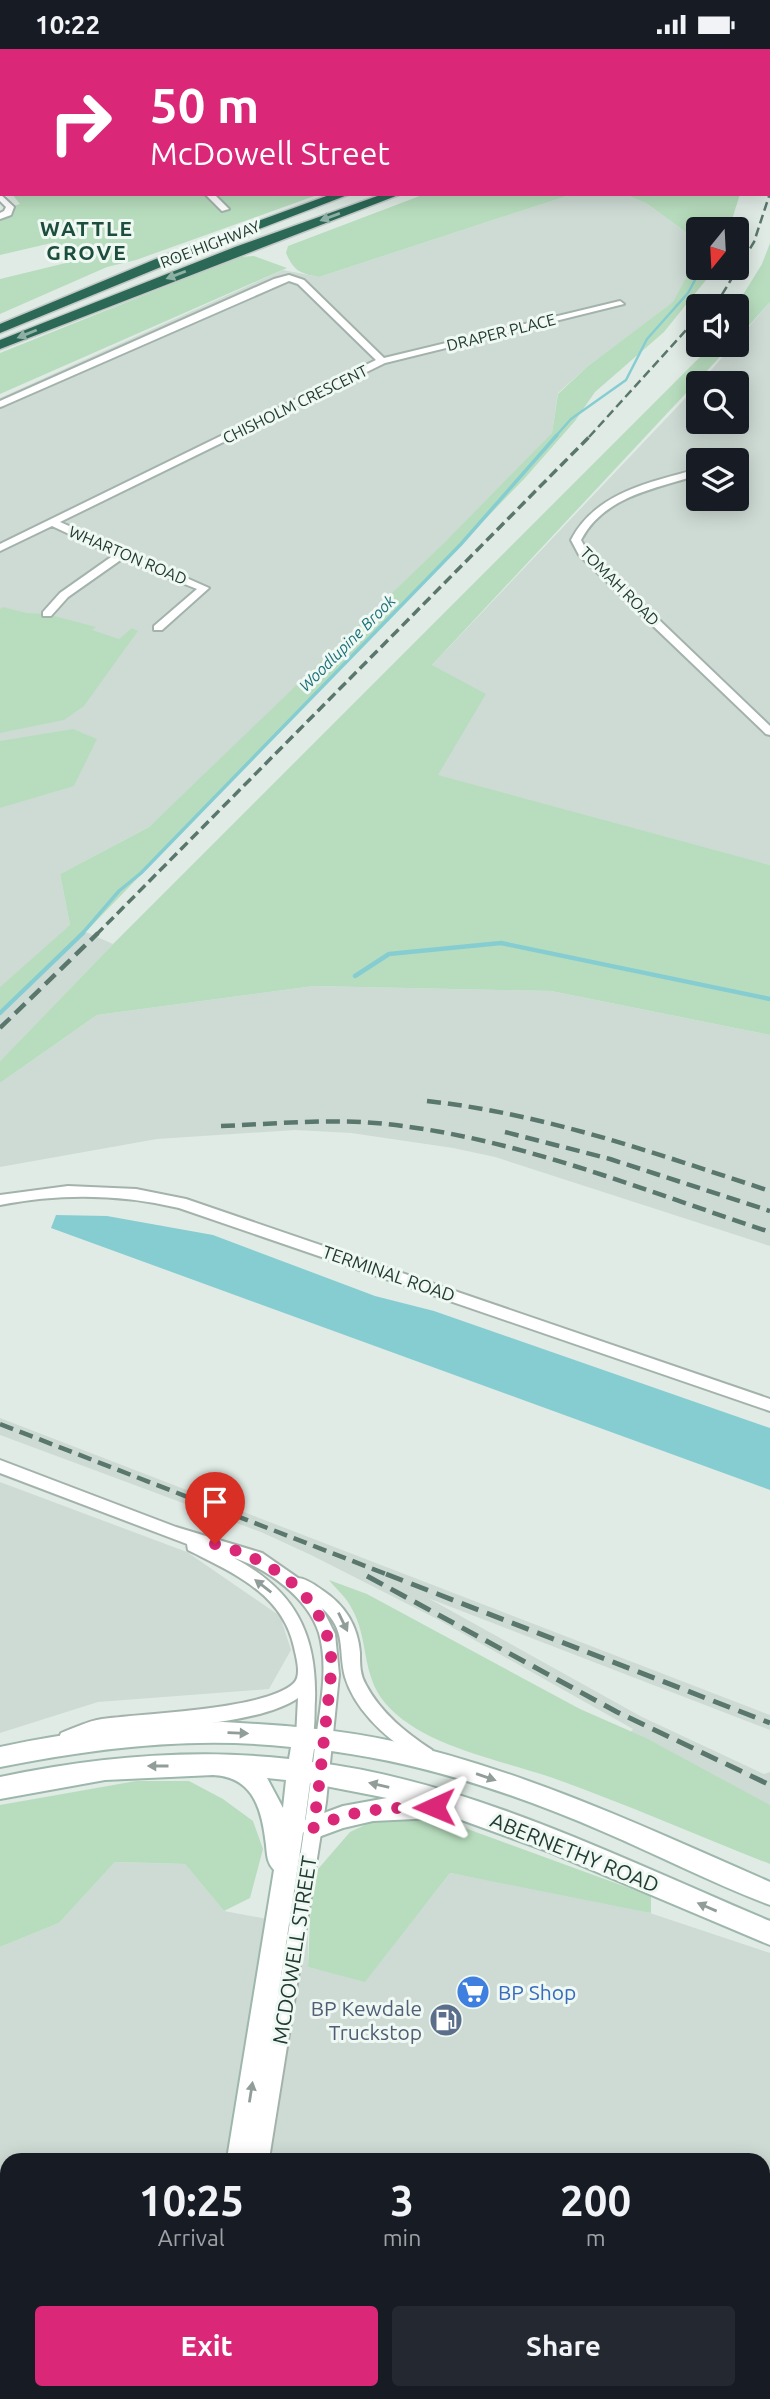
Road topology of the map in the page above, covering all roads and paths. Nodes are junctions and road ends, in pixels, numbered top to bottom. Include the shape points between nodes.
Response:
1 (0, 196) edge
2 (211, 196) edge
3 (339, 196) edge
4 (389, 196) edge
5 (225, 209) dead end
6 (4, 214) edge
7 (168, 259) junction
8 (620, 304) dead end
9 (0, 318) edge
10 (0, 329) edge
11 (0, 345) edge
12 (382, 361) junction
13 (0, 404) edge
14 (686, 476) edge
15 (53, 523) junction
16 (0, 548) edge
17 (121, 555) junction
18 (47, 614) dead end
19 (158, 628) dead end
20 (770, 732) edge
21 (0, 1200) edge
22 (770, 1405) edge
23 (0, 1466) edge
24 (173, 1533) junction
25 (272, 1566) junction
26 (307, 1674) junction
27 (314, 1739) junction
28 (35, 1749) junction
29 (0, 1757) edge
30 (445, 1764) junction
31 (232, 1766) junction
32 (310, 1772) junction
33 (0, 1788) edge
34 (478, 1813) junction
35 (313, 1828) junction
36 (283, 1894) junction
37 (770, 1894) edge
38 (770, 1933) edge
39 (241, 2153) edge
40 (261, 2153) edge

1 - 6 street via 10,207
2 - 5 street
3 - 7 highway, ROE HIGHWAY
4 -> 11 highway, ROE HIGHWAY
7 - 9 highway
7 - 10 highway, ROE HIGHWAY
8 - 12 street, DRAPER PLACE
12 - 13 street, CHISHOLM CRESCENT via 301,282 289,278
12 - 15 street, CHISHOLM CRESCENT
14 - 20 street, TOMAH ROAD via 608,502 579,529 576,540 583,552
15 - 16 street, CHISHOLM CRESCENT
15 - 17 street, WHARTON ROAD
17 - 18 street via 64,595
17 - 19 street, WHARTON ROAD via 204,587
21 - 22 street, TERMINAL ROAD via 47,1191 97,1190 181,1203
23 - 24 street
24 - 25 street via 236,1550
26 -> 24 street via 298,1629 279,1599 250,1576
25 - 27 street via 308,1600 327,1634 331,1675
25 -> 30 street via 339,1612 363,1696 397,1734
26 - 27 street
26 - 28 street via 301,1687 282,1700 222,1714 98,1727
28 -> 27 main road, ABERNETHY ROAD via 189,1731
27 - 30 main road, ABERNETHY ROAD
27 - 32 main road
28 - 29 main road, ABERNETHY ROAD
30 -> 37 main road, ABERNETHY ROAD via 541,1797
31 - 32 main road, ABERNETHY ROAD
31 -> 33 main road, ABERNETHY ROAD via 134,1766
31 - 36 main road via 258,1782 271,1810
34 -> 32 main road, ABERNETHY ROAD
32 - 35 street, MCDOWELL STREET
32 - 36 main road
34 - 35 main road via 449,1807 369,1809
38 -> 34 main road, ABERNETHY ROAD
35 - 40 street, MCDOWELL STREET
39 -> 36 main road

